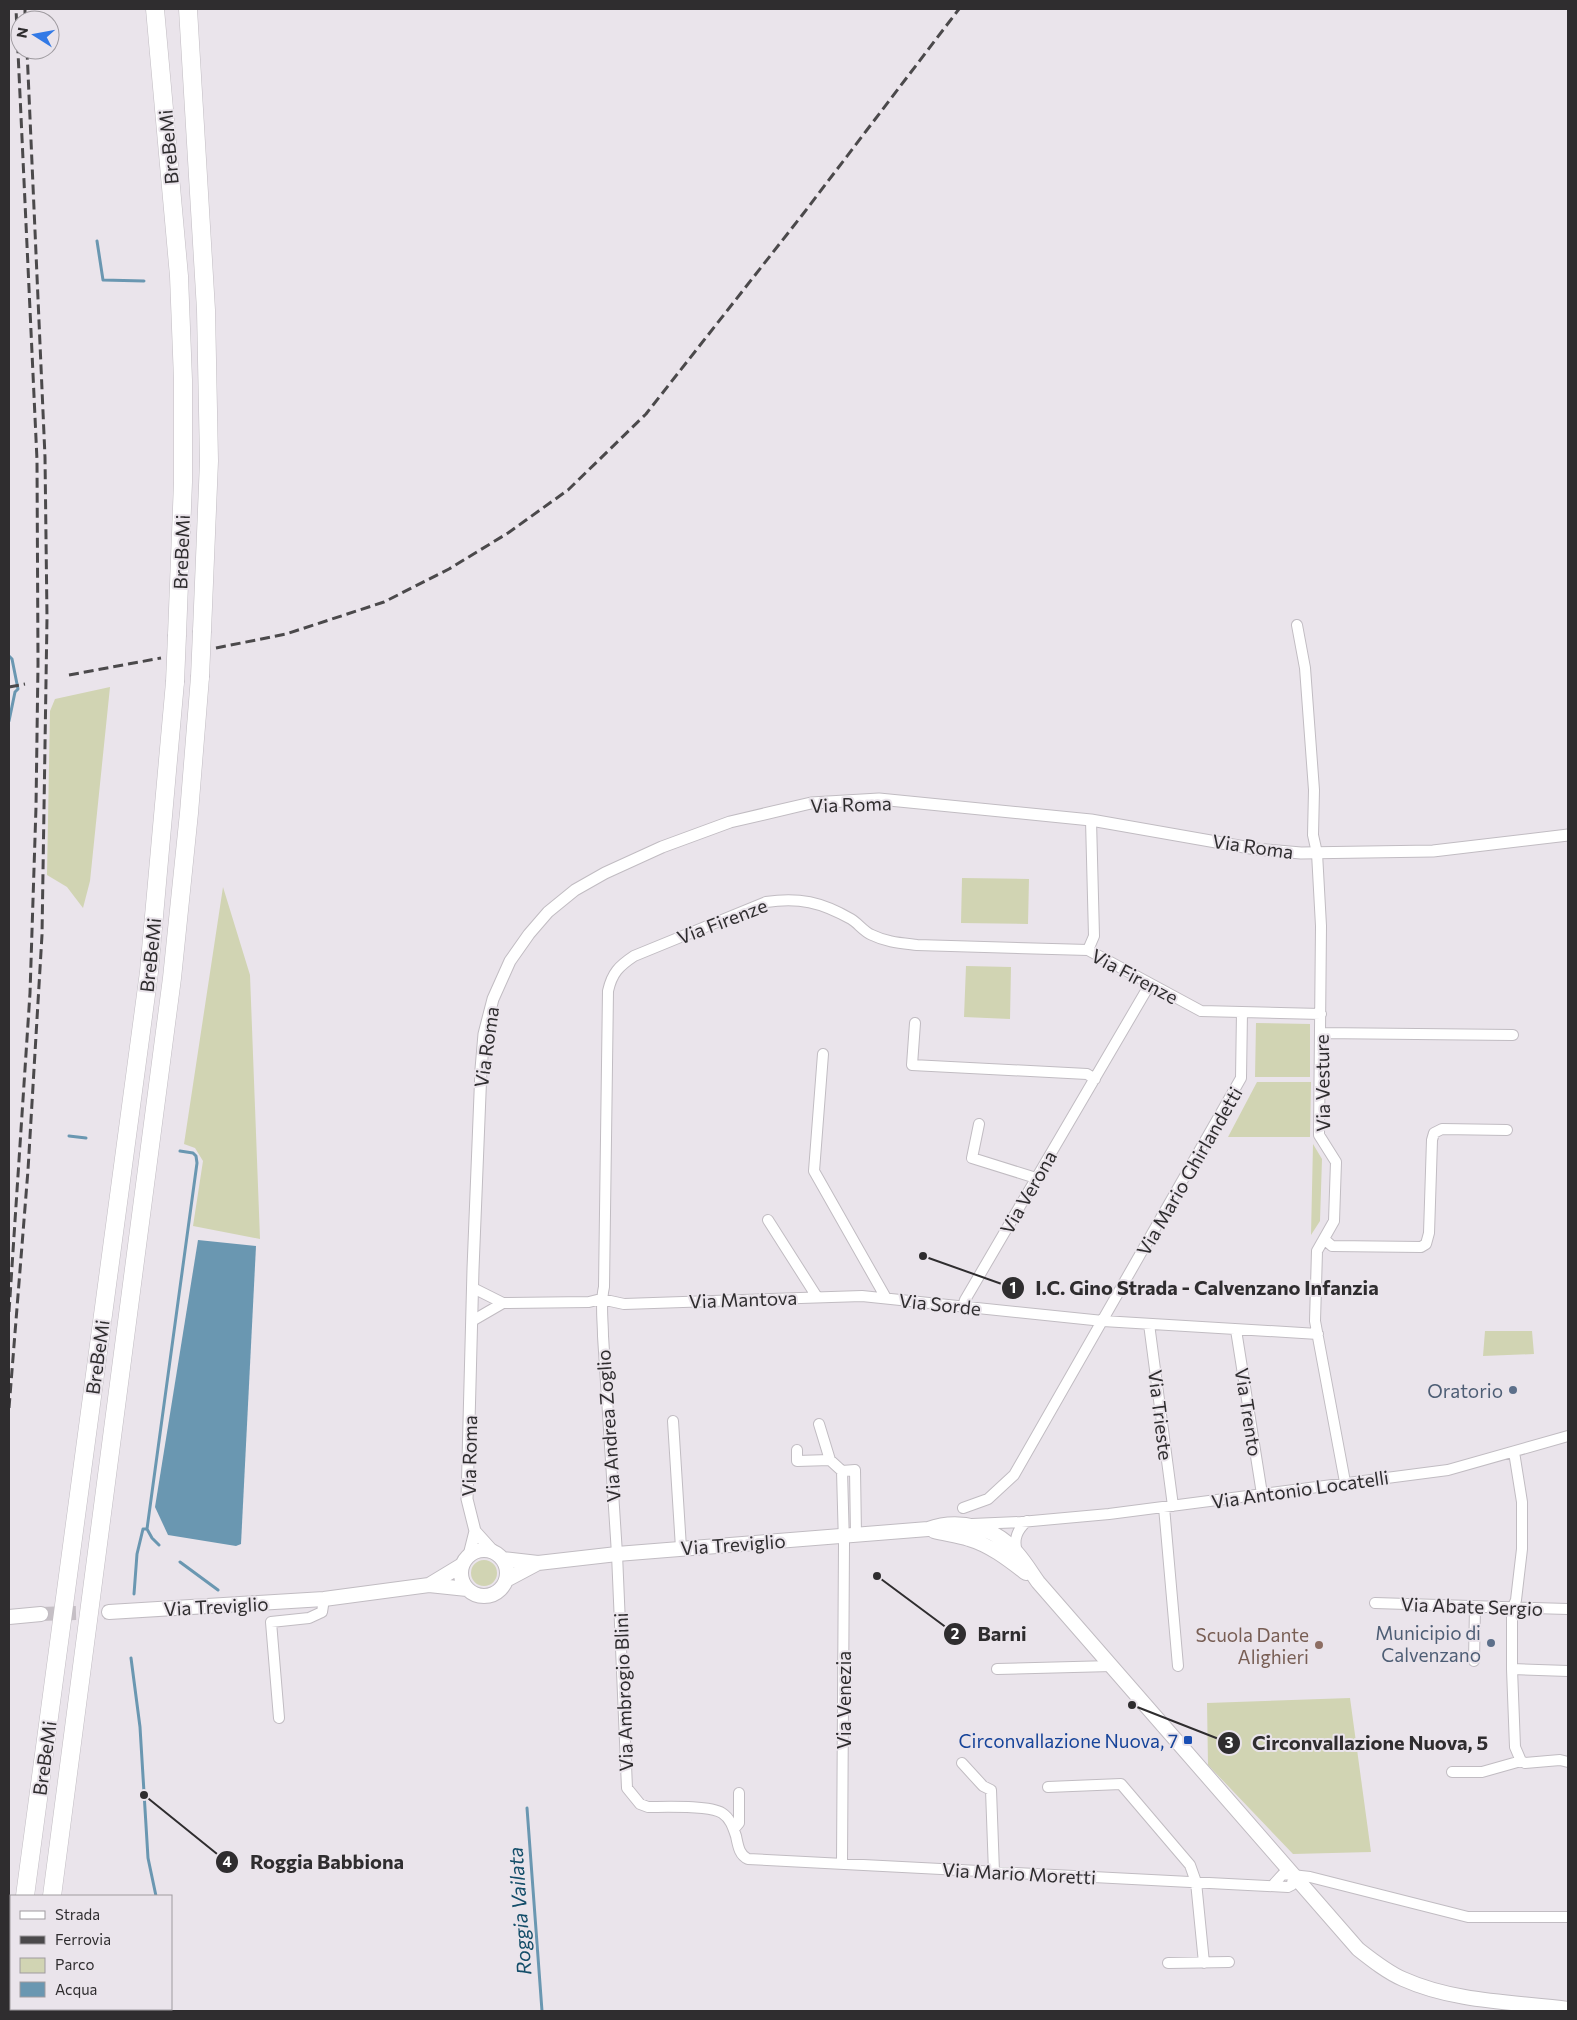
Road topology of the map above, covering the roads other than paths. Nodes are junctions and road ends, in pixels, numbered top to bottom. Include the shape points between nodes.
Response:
1 (155, 9) edge
2 (188, 9) edge
3 (1297, 625) dead end
4 (1090, 820) junction
5 (1568, 835) edge
6 (1317, 852) junction
7 (1088, 950) junction
8 (1150, 984) junction
9 (1242, 1012) junction
10 (1321, 1014) junction
11 (915, 1023) dead end
12 (1320, 1033) junction
13 (1513, 1035) dead end
14 (823, 1054) dead end
15 (1095, 1079) junction
16 (979, 1124) dead end
17 (1507, 1130) dead end
18 (1036, 1178) junction
19 (768, 1220) dead end
20 (1324, 1239) junction
21 (473, 1288) junction
22 (817, 1297) junction
23 (886, 1298) junction
24 (601, 1299) junction
25 (503, 1303) junction
26 (963, 1306) junction
27 (472, 1321) junction
28 (1103, 1321) junction
29 (1149, 1324) junction
30 (1236, 1330) junction
31 (1318, 1334) junction
32 (673, 1421) dead end
33 (819, 1424) dead end
34 (1568, 1436) edge
35 (797, 1450) dead end
36 (1514, 1452) junction
37 (830, 1460) junction
38 (1345, 1482) junction
39 (1262, 1494) junction
40 (1168, 1507) junction
41 (963, 1508) dead end
42 (1024, 1521) junction
43 (928, 1529) junction
44 (475, 1531) junction
45 (979, 1533) junction
46 (850, 1535) junction
47 (996, 1536) junction
48 (681, 1548) junction
49 (1016, 1552) junction
50 (617, 1554) junction
51 (498, 1555) junction
52 (466, 1560) junction
53 (538, 1563) junction
54 (506, 1580) junction
55 (1038, 1582) junction
56 (429, 1585) junction
57 (467, 1589) junction
58 (324, 1599) junction
59 (1375, 1603) dead end
60 (1476, 1607) junction
61 (1512, 1609) junction
62 (1568, 1609) edge
63 (109, 1612) tunnel mouth
64 (40, 1614) tunnel mouth
65 (9, 1617) edge
66 (1474, 1661) dead end
67 (1112, 1666) junction
68 (1178, 1666) dead end
69 (997, 1669) dead end
70 (1512, 1669) junction
71 (1568, 1671) edge
72 (279, 1718) dead end
73 (1521, 1761) junction
74 (1568, 1762) edge
75 (962, 1763) dead end
76 (1452, 1772) dead end
77 (1048, 1787) dead end
78 (739, 1793) dead end
79 (734, 1829) junction
80 (842, 1864) junction
81 (994, 1872) junction
82 (1293, 1876) junction
83 (1196, 1882) junction
84 (26, 1895) edge
85 (52, 1895) edge
86 (1568, 1917) edge
87 (1229, 1962) dead end
88 (1168, 1963) dead end
89 (1204, 1963) junction
90 (1541, 2009) edge
91 (1568, 2009) edge

1 - 84 highway, BreBeMi, bridge via 179,276 183,482 175,682 149,972
2 - 85 highway, BreBeMi, bridge via 206,319 209,461 200,677 172,978
3 - 6 street, Via Vesture via 1305,668 1314,790 1313,835
4 - 6 street, Via Roma via 1256,849
4 - 7 street via 1094,936
4 - 21 street, Via Roma via 879,799 811,803 721,825 662,847 575,890 528,934 510,961 492,999 480,1069
5 - 6 street, Via Roma via 1433,851
6 - 10 street, Via Vesture
7 - 8 street, Via Firenze
7 - 24 street, Via Firenze via 890,942 870,935 852,919 829,908 805,900 787,899 766,902 634,956 618,966 610,979 608,991 604,1287
8 - 9 street, Via Firenze via 1201,1011
8 - 15 street, Via Verona
9 - 10 street, Via Firenze
9 - 28 street, Via Mario Ghirlandetti via 1241,1078
10 - 12 street, Via Vesture
11 - 15 street via 912,1066 1087,1074
12 - 13 street
12 - 20 street, Via Vesture via 1319,1134 1336,1162 1334,1221
14 - 23 street, Via Sorde via 814,1171
15 - 18 street, Via Verona
16 - 18 street via 972,1158
17 - 20 street via 1442,1129 1434,1133 1429,1233 1426,1244 1421,1247 1332,1246
18 - 26 street, Via Verona
19 - 22 street
20 - 31 street, Via Vesture via 1317,1251 1315,1321
21 - 25 street
21 - 27 street, Via Roma
22 - 23 street, Via Mantova
22 - 24 street, Via Mantova via 624,1304
23 - 26 street, Via Sorde
24 - 25 street via 589,1302
24 - 50 street, Via Andrea Zoglio
25 - 27 street
26 - 28 street, Via Sorde
27 - 44 street, Via Roma via 467,1499
28 - 29 street, Via Sorde
28 - 41 street, Via Mario Ghirlandetti via 1014,1475 988,1499
29 - 30 street, Via Sorde
29 - 40 street, Via Trieste
30 - 31 street, Via Sorde
30 - 39 street, Via Trento
31 - 38 street, Via Vesture
32 - 48 street
33 - 37 street
34 - 36 street, Via Antonio Locatelli
35 - 37 street via 797,1462
36 - 38 street, Via Antonio Locatelli via 1448,1470
36 - 61 street via 1522,1502 1522,1549
37 - 46 street via 842,1471 855,1470
38 - 39 street, Via Antonio Locatelli
39 - 40 street, Via Antonio Locatelli
40 - 42 street, Via Antonio Locatelli
40 - 68 street, Via Trieste
42 - 45 street, Via Antonio Locatelli
42 - 47 street, Via Antonio Locatelli
42 - 49 street via 1016,1534
43 - 45 main road
43 - 45 main road via 962,1525
43 - 46 main road, Via Treviglio
44 - 51 street, Via Roma
44 - 52 street, Via Roma
45 - 47 main road
45 - 55 main road
46 - 48 main road, Via Treviglio
46 - 80 street, Via Venezia
47 - 49 main road
48 - 50 main road, Via Treviglio
49 - 55 main road
50 - 53 main road, Via Treviglio
50 - 79 street, Via Ambrogio Blini via 627,1788 640,1804 648,1807 709,1809 721,1813
51 - 52 main road, Via Treviglio via 481,1550
51 - 53 main road, Via Treviglio
51 - 54 main road via 506,1565
52 - 56 main road, Via Treviglio
52 - 57 main road via 461,1578
53 - 54 main road, Via Treviglio
54 - 57 main road, Via Treviglio via 489,1596
55 - 67 main road
56 - 57 main road, Via Treviglio
56 - 58 main road, Via Treviglio
58 - 63 main road, Via Treviglio
58 - 72 street, Via Treviglio via 322,1612 309,1618 271,1622
59 - 60 street, Via Abate Sergio
60 - 61 street, Via Abate Sergio
60 - 66 street
61 - 62 street, Via Abate Sergio
61 - 70 street
64 - 65 main road
67 - 69 street
67 - 82 main road
70 - 71 street
70 - 73 street via 1515,1747
73 - 74 street via 1525,1764
73 - 76 street via 1482,1772
75 - 81 street via 990,1790
77 - 83 street via 1121,1784 1190,1865
78 - 79 street via 739,1824
79 - 80 street, Via Ambrogio Blini via 740,1850 748,1859
80 - 81 street, Via Mario Moretti
81 - 83 street, Via Mario Moretti
82 - 83 street, Via Mario Moretti via 1283,1874 1273,1885
82 - 86 street via 1310,1877 1468,1917
82 - 90 main road via 1358,1949 1401,1979 1455,1996
83 - 89 street
87 - 89 street
88 - 89 street
90 - 91 main road

